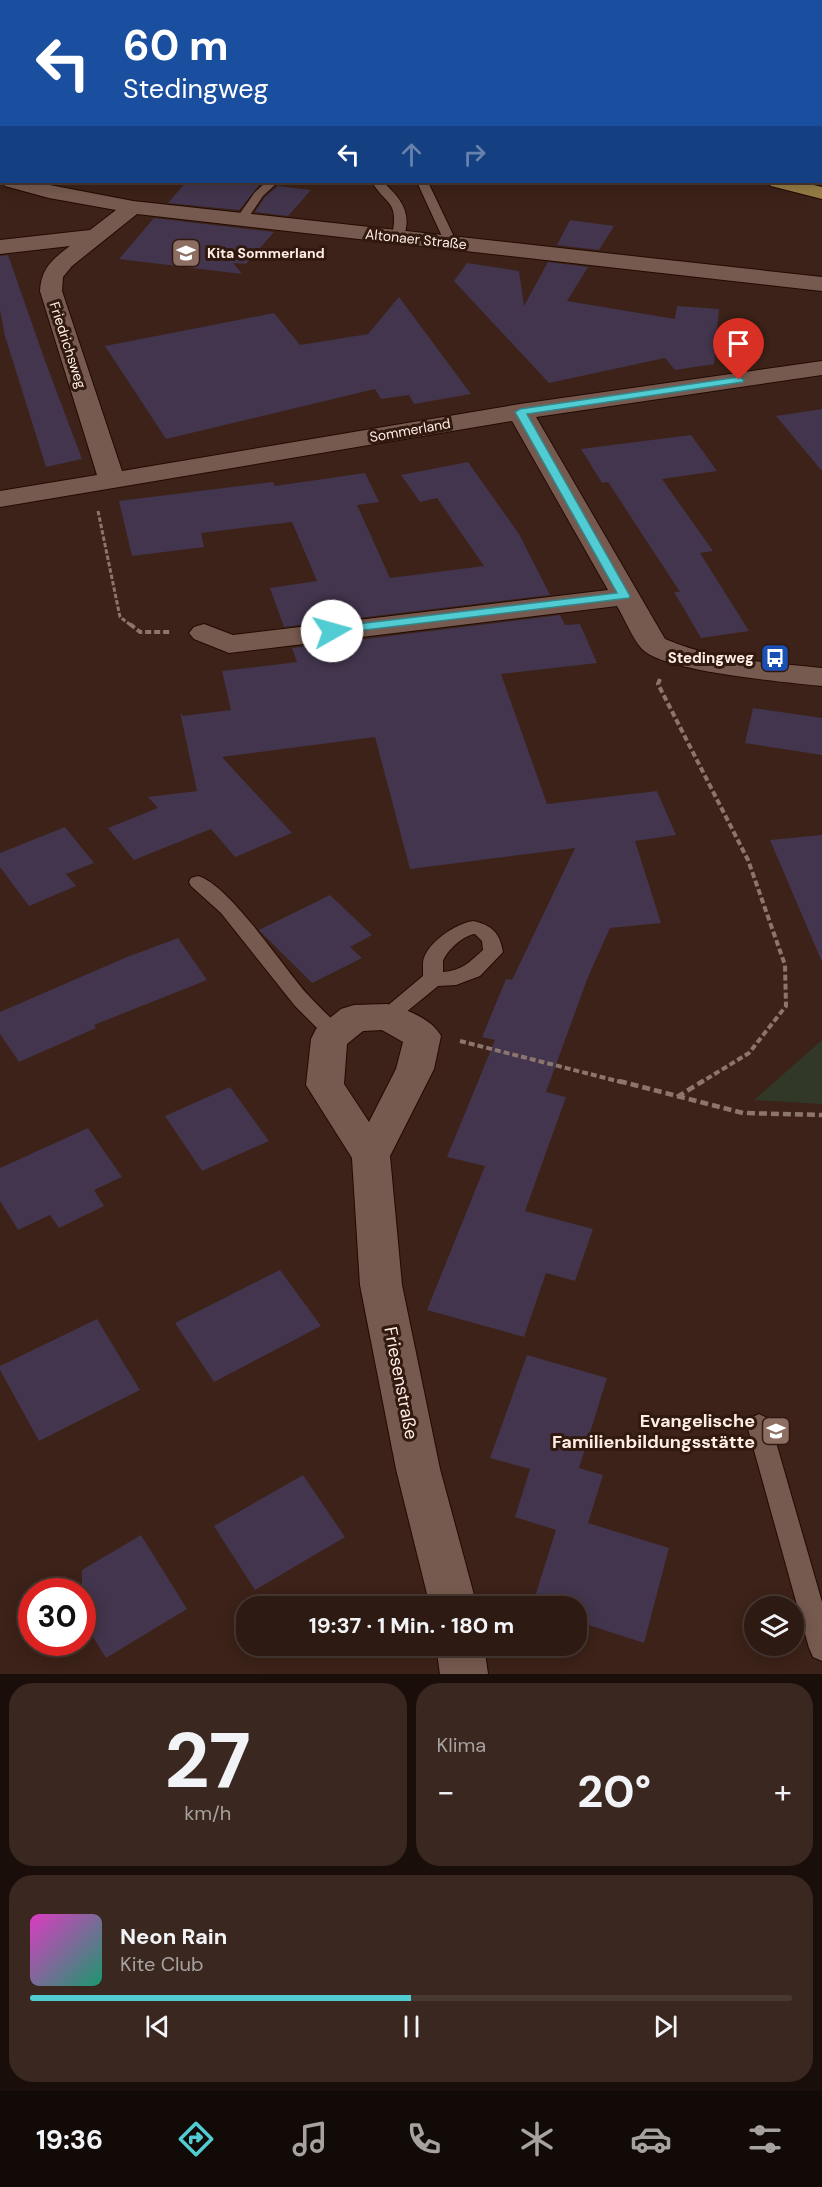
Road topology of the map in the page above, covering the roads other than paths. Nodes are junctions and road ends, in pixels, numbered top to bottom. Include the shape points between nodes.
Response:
1 (16, 183) edge
2 (271, 183) edge
3 (378, 183) edge
4 (422, 183) edge
5 (782, 183) edge
6 (822, 193) edge
7 (133, 207) junction
8 (242, 219) junction
9 (96, 236) junction
10 (398, 237) junction
11 (451, 243) junction
12 (0, 247) edge
13 (822, 284) edge
14 (822, 368) edge
15 (520, 412) junction
16 (102, 482) junction
17 (0, 499) edge
18 (625, 596) junction
19 (204, 633) road end
20 (822, 677) edge
21 (198, 882) dead end
22 (433, 979) dead end
23 (387, 1017) junction
24 (335, 1034) junction
25 (370, 1156) junction
26 (759, 1425) dead end
27 (451, 1596) edge
28 (822, 1648) edge
29 (461, 1656) edge
30 (464, 1674) edge

1 - 7 street, Altonaer Straße
2 - 8 lane
3 - 10 lane via 399,202 402,220
4 - 11 lane
5 - 6 main road
7 - 8 street, Altonaer Straße
7 - 9 street, Friedrichsweg
8 - 10 street, Altonaer Straße
9 - 12 street
9 - 16 street, Friedrichsweg via 64,261 52,276 51,291
10 - 11 street, Altonaer Straße
11 - 13 street, Altonaer Straße
14 - 15 street, Sommerland
15 - 16 street, Sommerland
15 - 18 street
16 - 17 street, Sommerland
18 - 19 street via 229,644
18 - 20 street via 654,645 673,655
21 - 24 lane via 228,908 302,1000
22 - 23 lane
23 - 24 street via 354,1018
23 - 25 street via 423,1036 415,1069
24 - 25 street, Friesenstraße via 330,1039 325,1085
25 - 27 street, Friesenstraße via 381,1285 418,1469
26 - 28 lane
29 - 30 street

